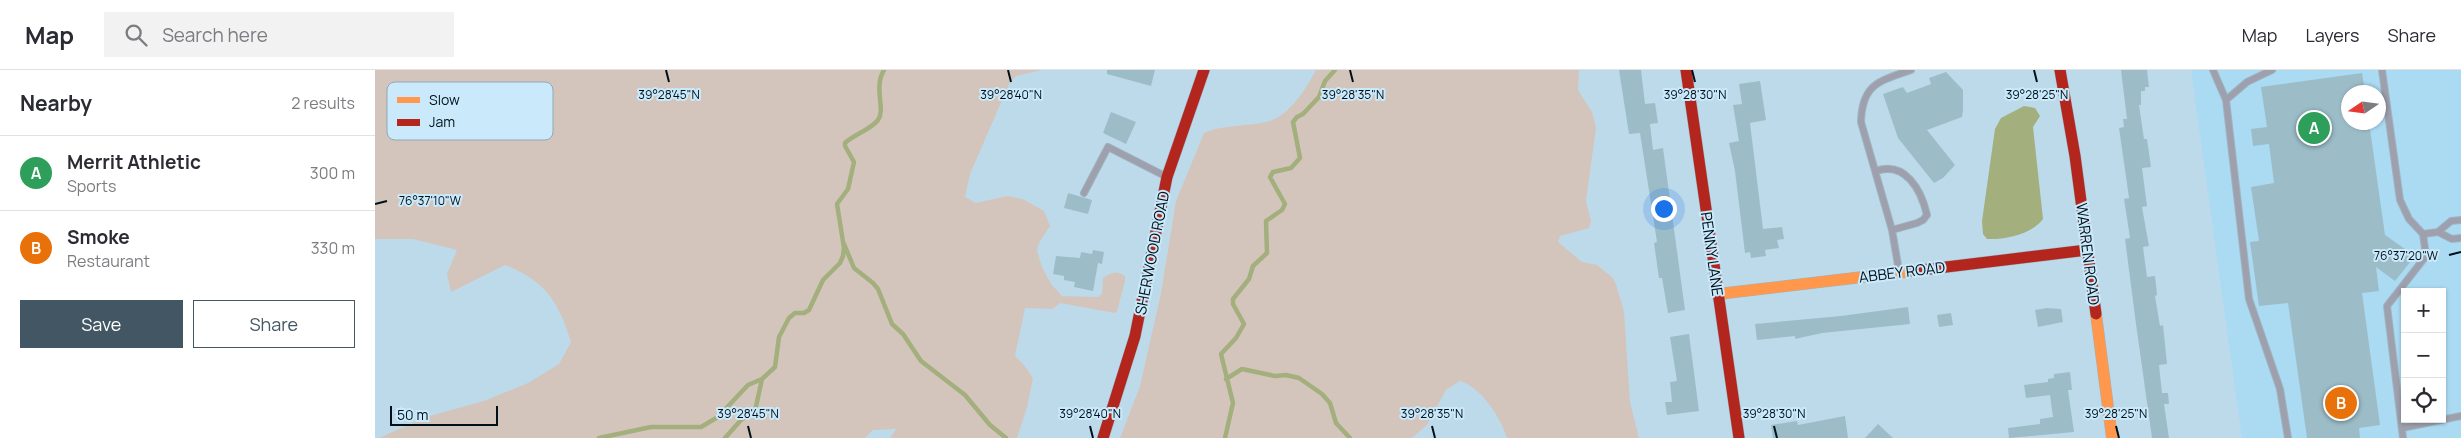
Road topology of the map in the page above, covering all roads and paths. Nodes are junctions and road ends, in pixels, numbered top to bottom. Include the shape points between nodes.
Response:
1 (1204, 70) edge
2 (1686, 70) edge
3 (1911, 70) edge
4 (2060, 70) edge
5 (2213, 70) edge
6 (2272, 70) edge
7 (2382, 70) edge
8 (2225, 100) junction
9 (1876, 171) junction
10 (1167, 177) junction
11 (1084, 193) dead end
12 (2461, 220) edge
13 (1892, 230) junction
14 (2438, 232) junction
15 (2423, 234) junction
16 (2461, 238) edge
17 (2087, 250) junction
18 (1899, 272) junction
19 (1718, 294) junction
20 (2461, 416) edge
21 (2402, 428) junction
22 (1103, 438) edge
23 (1739, 438) edge
24 (2112, 438) edge
25 (2288, 438) edge
26 (2403, 438) edge

1 - 10 street, SHERWOOD ROAD
2 - 19 street, PENNY LANE
3 - 9 lane via 1873,85 1863,101 1861,122
4 - 17 street, WARREN ROAD via 2073,138
5 - 8 lane
6 - 8 lane via 2247,82
7 - 15 lane via 2400,200 2409,219
8 - 25 lane via 2249,299 2280,389
9 - 13 lane
9 - 13 lane via 1893,168 1901,171 1925,207 1927,215 1923,220
10 - 11 lane via 1108,147
10 - 22 street, SHERWOOD ROAD via 1135,336
12 - 14 lane via 2451,221
13 - 18 lane
14 - 15 lane
14 - 16 lane via 2452,239
15 - 21 lane via 2426,256 2387,306
17 - 18 street, ABBEY ROAD
17 - 24 street, WARREN ROAD
18 - 19 street, ABBEY ROAD
19 - 23 street, PENNY LANE
20 - 21 lane
21 - 26 lane

